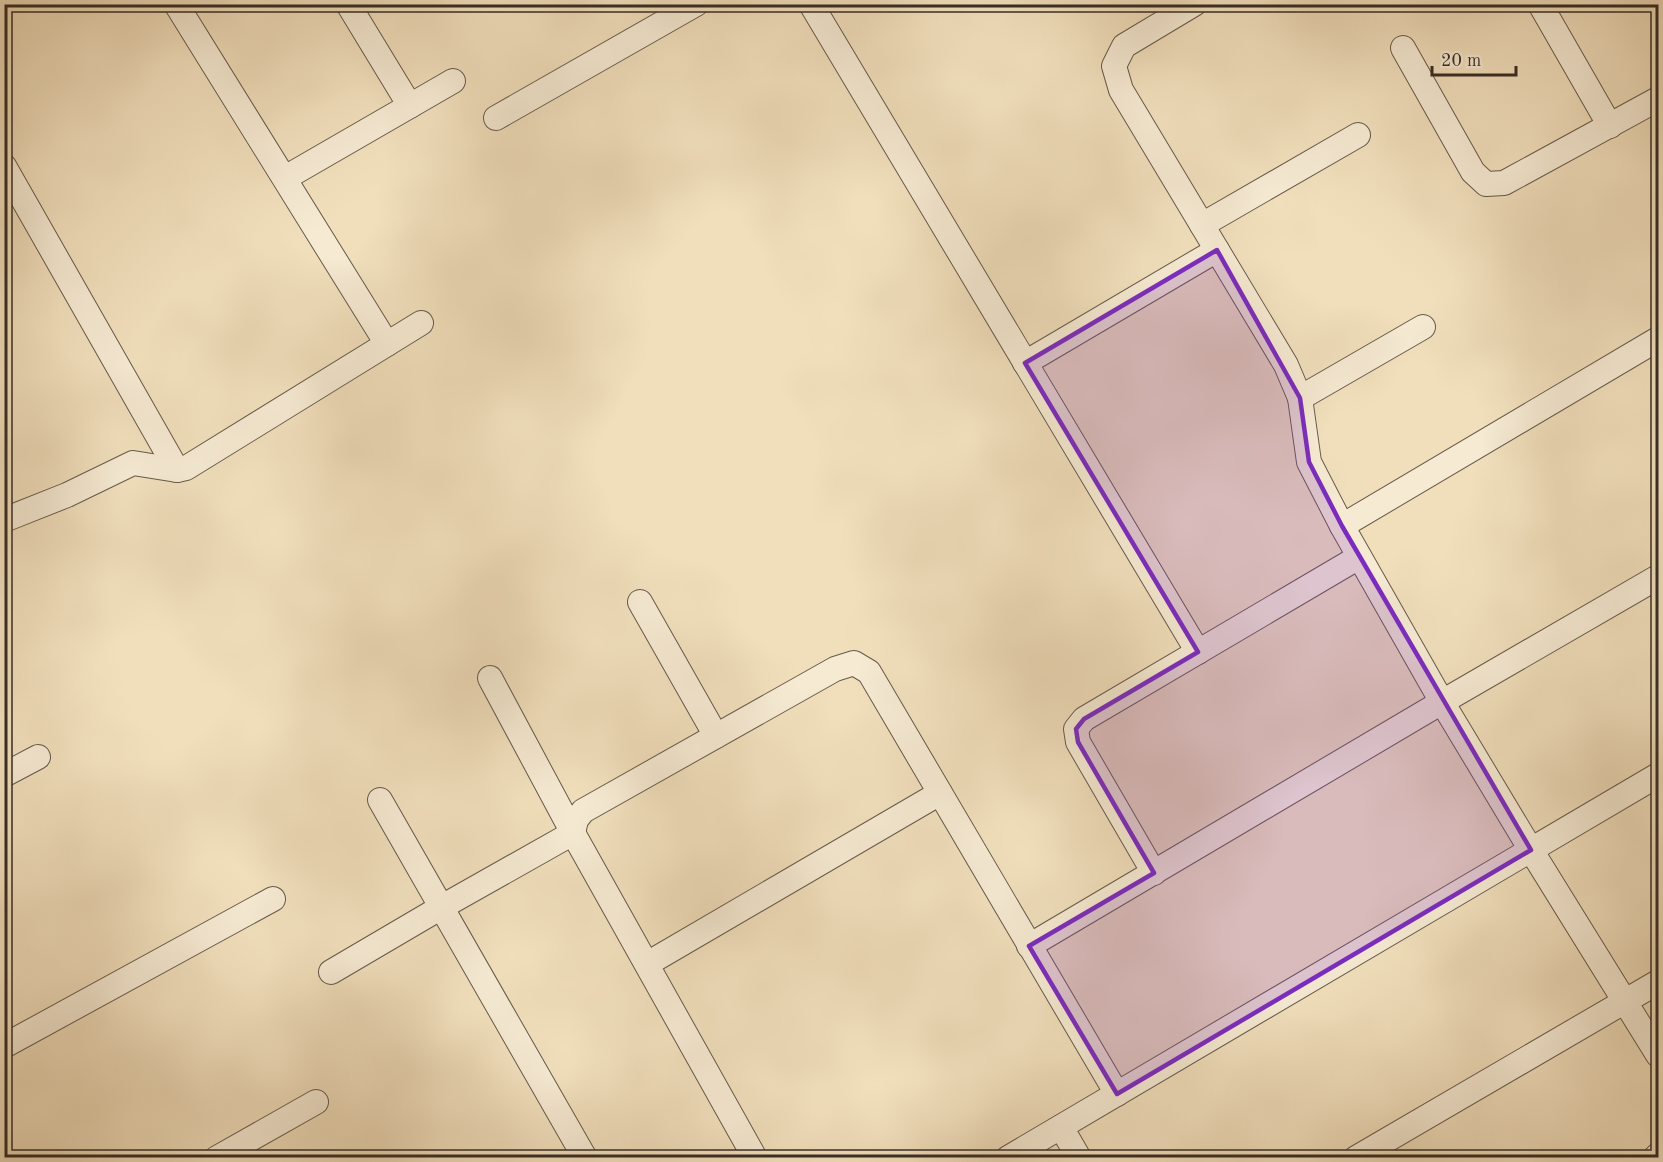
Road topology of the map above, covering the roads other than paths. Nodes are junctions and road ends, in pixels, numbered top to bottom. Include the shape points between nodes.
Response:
1 (176, 4) edge
2 (348, 4) edge
3 (696, 4) edge
4 (811, 4) edge
5 (1194, 4) edge
6 (1540, 4) edge
7 (1403, 48) dead end
8 (453, 81) dead end
9 (1659, 99) edge
10 (410, 106) junction
11 (496, 118) dead end
12 (1610, 126) junction
13 (1358, 135) dead end
14 (4, 166) edge
15 (285, 178) junction
16 (1202, 225) junction
17 (1217, 250) junction
18 (421, 323) dead end
19 (1423, 327) dead end
20 (1659, 339) edge
21 (387, 344) junction
22 (1025, 363) junction
23 (1300, 398) junction
24 (177, 470) junction
25 (4, 520) edge
26 (1342, 526) junction
27 (1359, 557) junction
28 (1659, 577) edge
29 (640, 602) dead end
30 (1198, 652) junction
31 (490, 678) dead end
32 (1442, 702) junction
33 (716, 736) junction
34 (38, 757) dead end
35 (1659, 775) edge
36 (4, 776) edge
37 (940, 793) junction
38 (380, 800) dead end
39 (573, 833) junction
40 (1531, 850) junction
41 (1154, 873) junction
42 (273, 898) dead end
43 (440, 908) junction
44 (1029, 946) junction
45 (647, 964) junction
46 (331, 972) dead end
47 (1659, 982) edge
48 (1625, 1001) junction
49 (4, 1046) edge
50 (1659, 1055) edge
51 (1117, 1094) junction
52 (316, 1102) dead end
53 (1061, 1127) junction
54 (217, 1158) edge
55 (585, 1158) edge
56 (755, 1158) edge
57 (1008, 1158) edge
58 (1080, 1158) edge
59 (1356, 1158) edge

1 - 15 street
2 - 10 street
3 - 11 street
4 - 22 street
5 - 16 street via 1124,46 1114,66 1121,90
6 - 12 street
7 - 12 street via 1473,172 1486,184 1504,183
8 - 10 street
9 - 12 street
10 - 15 street
13 - 16 street
14 - 24 street
15 - 21 street
16 - 17 street
17 - 22 street
17 - 23 street via 1286,365
18 - 21 street
19 - 23 street
20 - 26 street
21 - 24 street
22 - 30 street
23 - 26 street via 1310,462
24 - 25 street via 133,463
26 - 27 street
27 - 30 street
27 - 32 street
28 - 32 street
29 - 33 street
30 - 41 street via 1084,719 1076,729 1077,742
31 - 39 street
32 - 40 street
32 - 41 street
33 - 37 street via 835,669 854,663 868,672
33 - 39 street via 583,811
34 - 36 street
35 - 40 street
37 - 44 street
37 - 45 street
38 - 43 street
39 - 43 street
39 - 45 street
40 - 48 street
40 - 51 street
41 - 44 street
42 - 49 street
43 - 46 street
43 - 55 street
44 - 51 street
45 - 56 street
47 - 48 street
48 - 50 street
48 - 59 street
51 - 53 street
52 - 54 street
53 - 57 street
53 - 58 street

